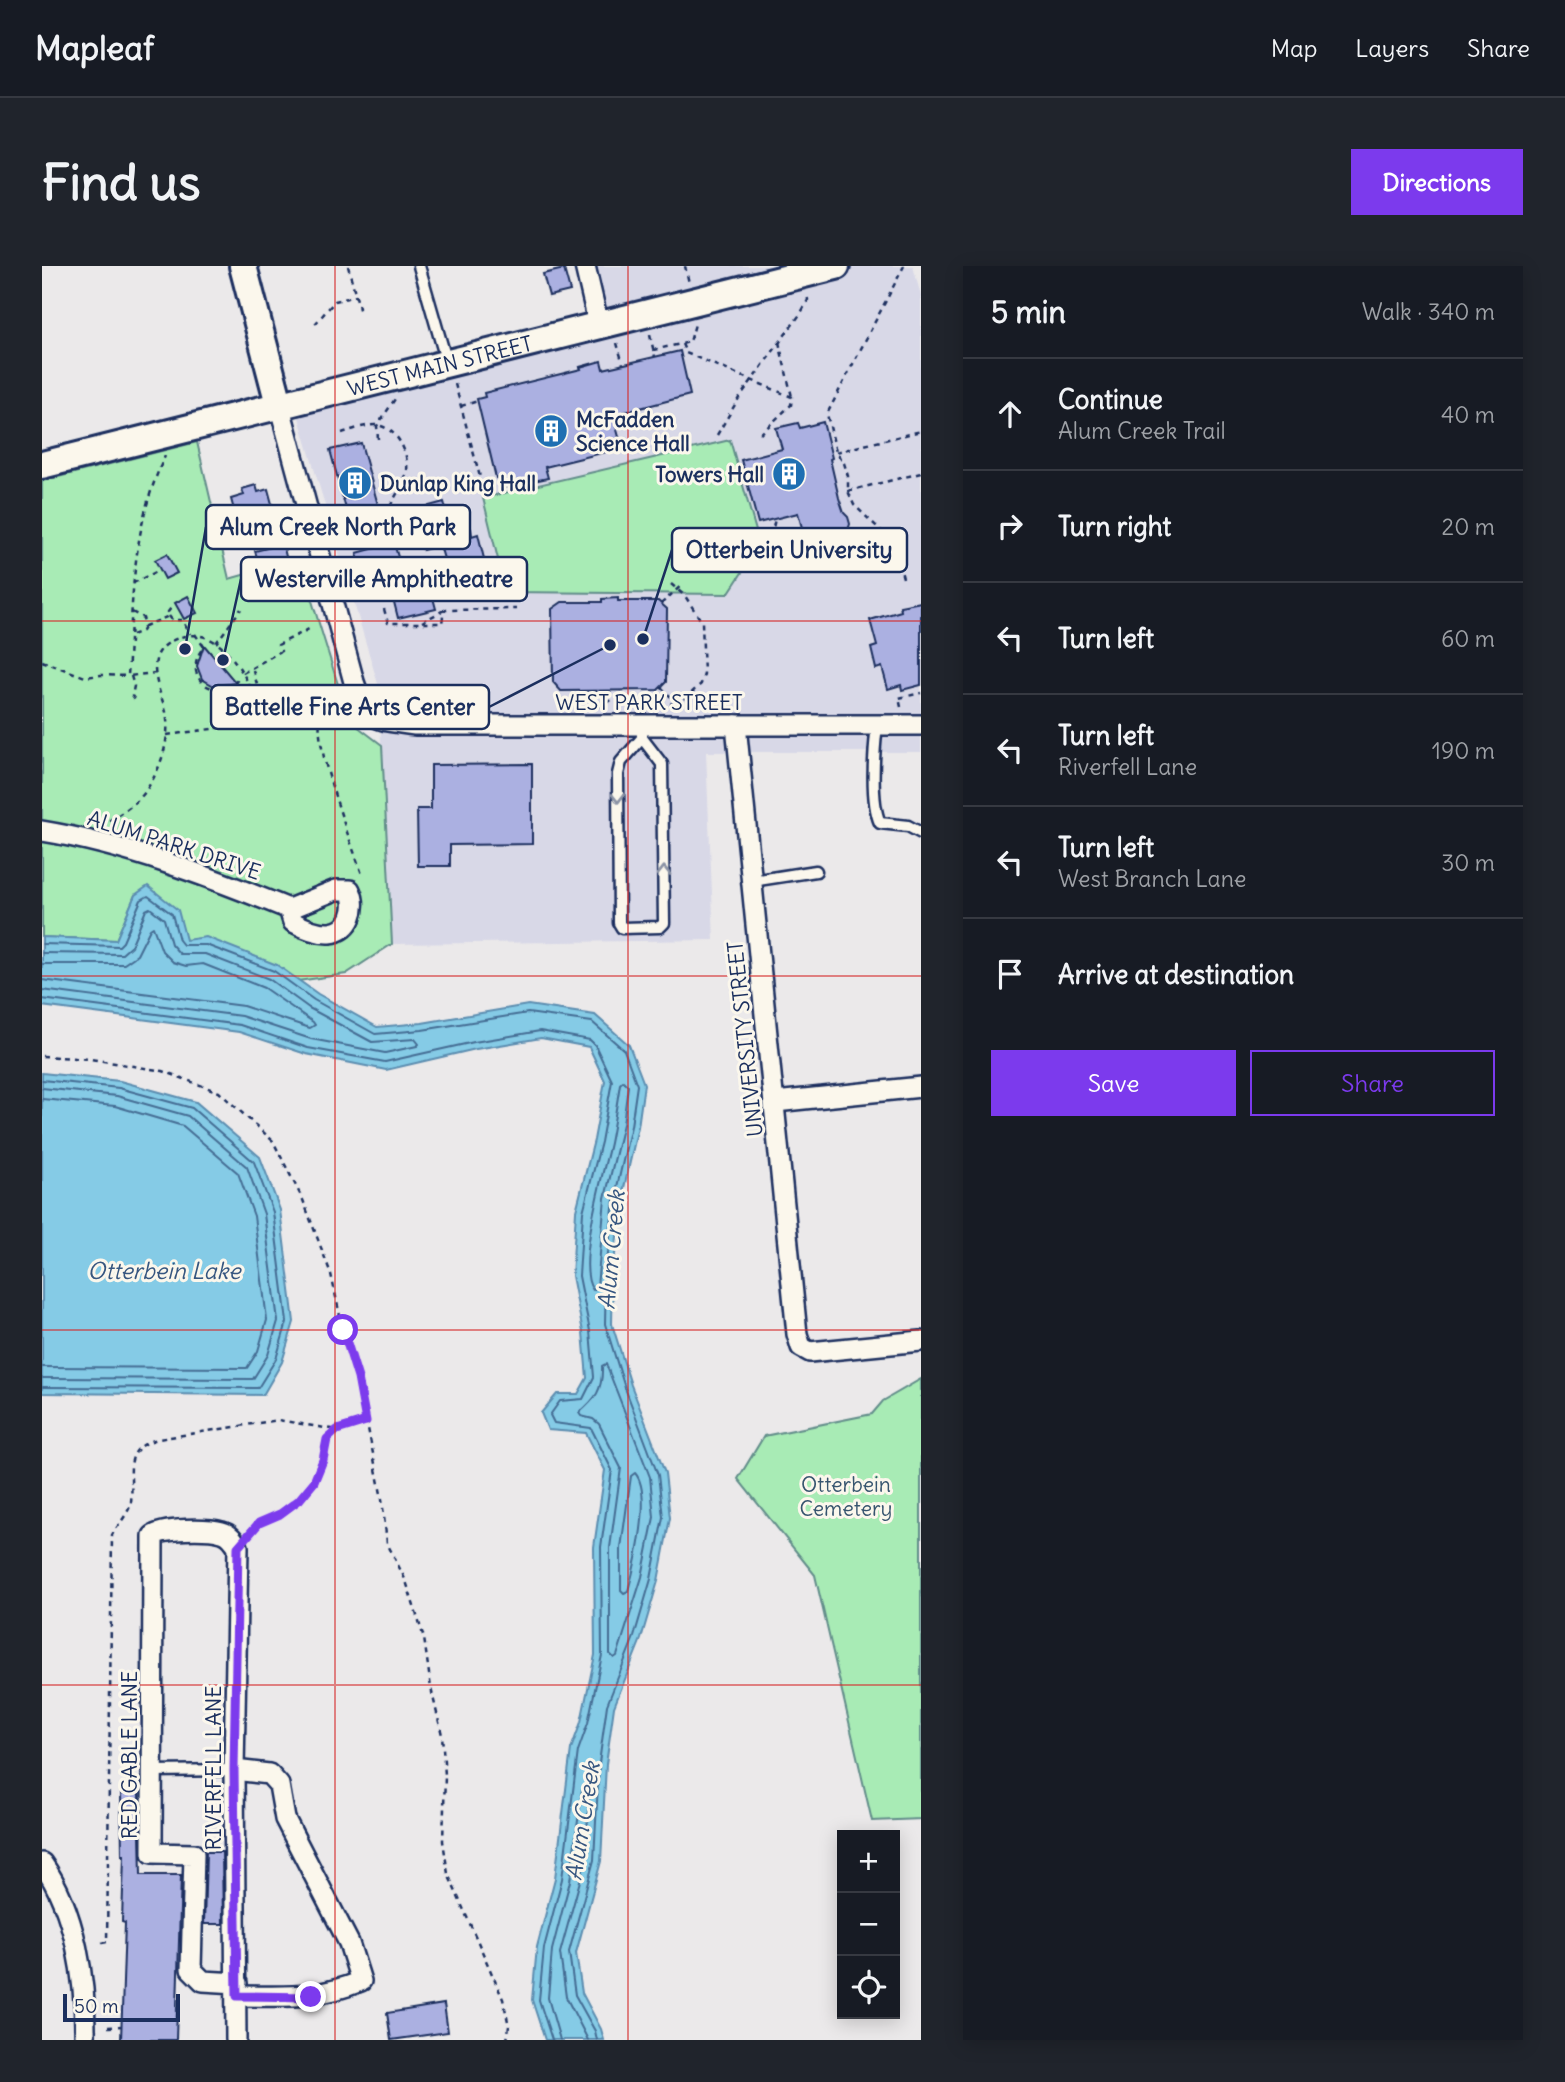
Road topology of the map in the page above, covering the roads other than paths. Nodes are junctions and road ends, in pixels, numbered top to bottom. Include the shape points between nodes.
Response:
1 (243, 266) edge
2 (419, 266) edge
3 (585, 266) edge
4 (836, 266) edge
5 (607, 329) junction
6 (450, 368) junction
7 (279, 404) junction
8 (42, 465) edge
9 (736, 725) junction
10 (877, 725) junction
11 (921, 725) edge
12 (642, 731) junction
13 (42, 831) edge
14 (921, 833) edge
15 (816, 871) dead end
16 (752, 881) junction
17 (289, 909) junction
18 (921, 1087) edge
19 (775, 1101) junction
20 (921, 1341) edge
21 (238, 1547) joint
22 (234, 1770) junction
23 (151, 1771) junction
24 (42, 1863) edge
25 (237, 1990) junction
26 (85, 2040) edge
27 (236, 2040) edge

1 - 7 main road
2 - 6 lane
3 - 5 street
4 - 5 main road, WEST MAIN STREET
5 - 6 main road, WEST MAIN STREET
6 - 7 main road, WEST MAIN STREET
7 - 8 main road, WEST MAIN STREET
7 - 12 street, WEST PARK STREET via 354,682 367,712 377,720 415,725
9 - 10 street, WEST PARK STREET
9 - 12 street, WEST PARK STREET
9 - 16 street, UNIVERSITY STREET
10 - 11 street, WEST PARK STREET
10 - 14 lane via 874,801 880,823 908,826
12 -> 12 lane via 618,774 622,928 660,928 664,923 662,764
13 - 17 street, ALUM PARK DRIVE via 208,876
15 - 16 lane
16 - 19 street, UNIVERSITY STREET
17 - 17 street, ALUM PARK DRIVE via 293,922 307,930 331,933 343,928 353,915 354,899 350,890 336,890
18 - 19 street
19 - 20 street, UNIVERSITY STREET via 801,1347 810,1352
21 - 22 street, RIVERFELL LANE
21 - 23 street, RED GABLE LANE via 222,1532 164,1530 153,1536
22 - 23 lane
22 - 25 street, RIVERFELL LANE
22 - 25 street via 270,1774 279,1785 285,1819 349,1944 361,1981 311,1997
23 - 25 street, RED GABLE LANE via 152,1853 194,1854 191,1969 203,1981
24 - 26 street via 70,1917 86,2006
25 - 27 street, RIVERFELL LANE

